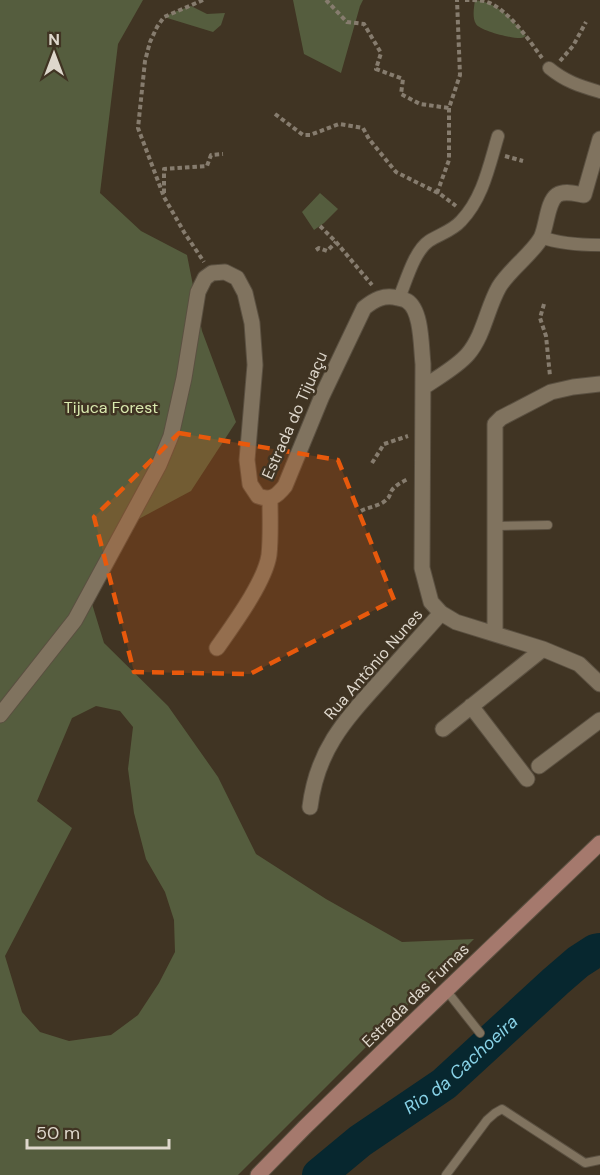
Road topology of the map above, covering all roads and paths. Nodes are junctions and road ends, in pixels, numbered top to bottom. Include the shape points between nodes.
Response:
1 (203, 0) edge
2 (327, 0) edge
3 (457, 0) edge
4 (465, 0) edge
5 (586, 22) dead end
6 (550, 69) junction
7 (600, 92) edge
8 (449, 108) junction
9 (275, 114) dead end
10 (498, 136) dead end
11 (600, 139) edge
12 (223, 154) dead end
13 (437, 193) junction
14 (584, 195) junction
15 (164, 197) junction
16 (600, 198) edge
17 (467, 213) junction
18 (320, 226) dead end
19 (541, 237) junction
20 (336, 242) junction
21 (600, 245) edge
22 (316, 250) dead end
23 (212, 273) junction
24 (382, 297) junction
25 (399, 298) junction
26 (544, 304) dead end
27 (600, 384) edge
28 (424, 387) junction
29 (551, 392) junction
30 (423, 432) junction
31 (372, 464) dead end
32 (423, 475) junction
33 (270, 499) junction
34 (361, 511) dead end
35 (548, 525) dead end
36 (495, 526) junction
37 (441, 613) junction
38 (495, 634) junction
39 (217, 648) dead end
40 (543, 649) junction
41 (600, 684) edge
42 (471, 706) junction
43 (0, 715) edge
44 (600, 720) edge
45 (443, 729) dead end
46 (539, 766) dead end
47 (527, 779) dead end
48 (310, 807) dead end
49 (600, 843) edge
50 (446, 990) junction
51 (480, 1034) dead end
52 (600, 1161) edge
53 (262, 1174) edge
54 (446, 1175) edge

1 - 15 path via 164,17 145,61 138,128
2 - 8 path via 347,22 364,24 381,53 376,69 403,79 401,94 420,104
3 - 8 path via 460,75
4 - 6 path via 485,1 504,13
5 - 6 path via 573,46
6 - 7 street via 572,84
8 - 13 path via 449,160
9 - 13 path via 303,135 339,124 363,128 396,172
10 - 17 street via 483,186
11 - 14 street
12 - 15 path via 211,154 207,166 164,169
13 - 17 path
14 - 16 street
14 - 19 street via 558,194
15 - 23 path
17 - 25 street via 454,228 425,245
18 - 20 path
19 - 21 street via 555,242
19 - 28 street via 500,286 467,356
20 - 22 path via 327,251
20 - 24 path
23 - 33 street, Estrada do Tijuaçu via 225,272 237,278 245,293 255,364 247,460 250,484 258,495
23 - 43 street via 198,292 171,436 159,465 75,620
24 - 25 street
24 - 33 street, Estrada do Tijuaçu via 363,308 285,486
25 - 28 street via 416,310
26 - 29 path via 540,318 546,336
27 - 29 street
28 - 30 street
29 - 36 street via 495,423
30 - 31 path via 384,444
30 - 32 street
32 - 34 path via 396,486 388,499
32 - 37 street via 422,568 431,602
33 - 39 street via 269,555 265,568
35 - 36 lane
36 - 38 street
37 - 38 street
37 - 48 street, Rua Antônio Nunes via 333,738 314,782
38 - 40 street
40 - 41 street via 579,664
40 - 42 street
42 - 45 street
42 - 47 street
44 - 46 street
49 - 50 main road, Estrada das Furnas
50 - 51 lane
50 - 53 main road, Estrada das Furnas
52 - 54 lane via 585,1163 502,1109 487,1120

